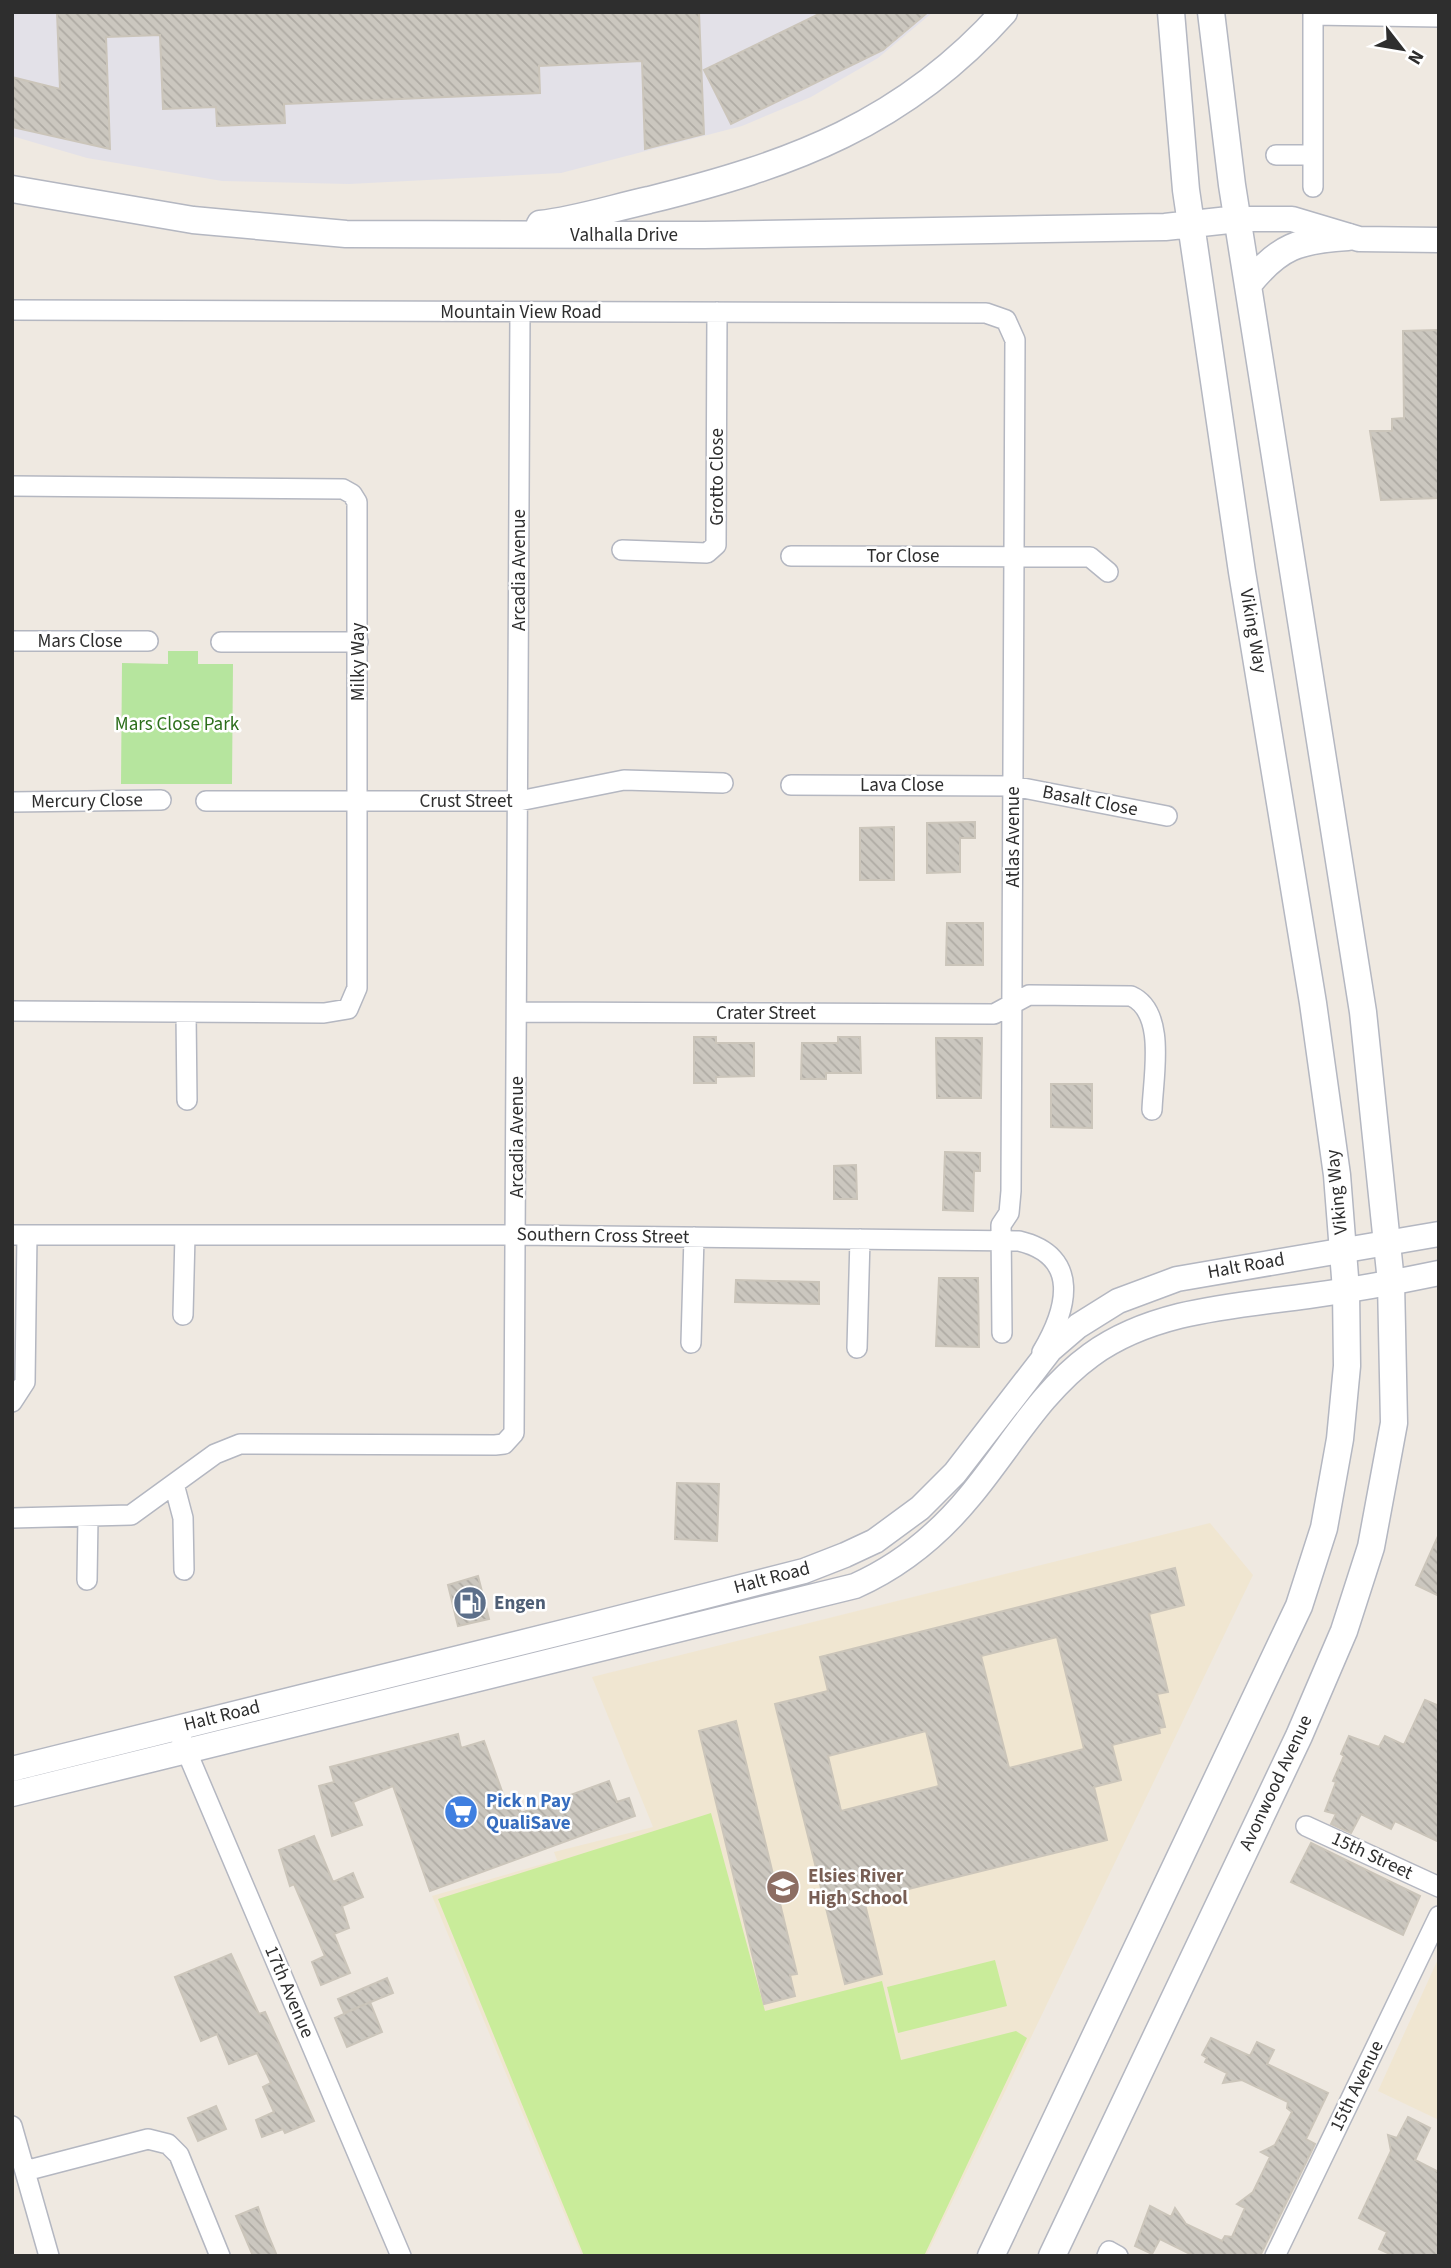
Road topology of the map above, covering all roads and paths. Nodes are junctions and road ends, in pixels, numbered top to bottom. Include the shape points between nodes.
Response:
1 (1004, 12) edge
2 (1171, 12) edge
3 (1211, 12) edge
4 (1313, 14) edge
5 (1439, 17) edge
6 (1276, 155) dead end
7 (1313, 155) junction
8 (1313, 187) dead end
9 (12, 189) edge
10 (1238, 219) junction
11 (1192, 224) junction
12 (451, 236) junction
13 (1348, 237) junction
14 (1439, 240) edge
15 (1248, 285) junction
16 (12, 310) edge
17 (520, 312) junction
18 (717, 312) junction
19 (1015, 340) joint
20 (12, 486) edge
21 (622, 550) dead end
22 (791, 556) dead end
23 (1015, 557) junction
24 (1108, 572) dead end
25 (12, 641) edge
26 (148, 641) dead end
27 (221, 642) dead end
28 (358, 642) junction
29 (723, 783) dead end
30 (791, 785) dead end
31 (1013, 786) junction
32 (161, 800) dead end
33 (358, 801) junction
34 (519, 801) junction
35 (12, 802) edge
36 (206, 802) dead end
37 (1167, 816) dead end
38 (1012, 1004) junction
39 (12, 1011) edge
40 (186, 1013) junction
41 (518, 1013) junction
42 (187, 1100) dead end
43 (1152, 1110) dead end
44 (1439, 1234) edge
45 (20, 1235) edge
46 (517, 1235) junction
47 (185, 1236) junction
48 (694, 1237) junction
49 (860, 1239) junction
50 (1001, 1240) junction
51 (1388, 1242) junction
52 (1343, 1249) junction
53 (1439, 1273) edge
54 (1391, 1282) junction
55 (1346, 1290) junction
56 (183, 1315) dead end
57 (1002, 1333) dead end
58 (691, 1343) dead end
59 (857, 1348) dead end
60 (1026, 1382) junction
61 (12, 1402) edge
62 (174, 1484) junction
63 (12, 1518) edge
64 (88, 1518) junction
65 (184, 1570) dead end
66 (87, 1580) dead end
67 (177, 1728) junction
68 (186, 1751) junction
69 (12, 1769) edge
70 (12, 1794) edge
71 (1306, 1826) dead end
72 (1439, 1887) edge
73 (1439, 1916) edge
74 (12, 2126) edge
75 (25, 2171) junction
76 (49, 2256) edge
77 (220, 2256) edge
78 (401, 2256) edge
79 (991, 2256) edge
80 (1052, 2256) edge
81 (1107, 2256) edge
82 (1118, 2256) edge
83 (1275, 2256) edge

1 - 12 main road via 918,90 837,140 728,181 549,223
2 - 11 main road, Viking Way
3 - 10 main road
4 - 5 street
4 - 7 street
6 - 7 street
7 - 8 street
9 - 12 main road, Valhalla Drive via 266,229
10 - 11 main road, Valhalla Drive
10 - 13 street via 1292,219
10 - 15 main road
11 - 12 main road, Valhalla Drive
11 - 52 main road, Viking Way via 1242,572 1313,1003
13 - 14 street
13 - 15 main road via 1290,246 1264,265
15 - 51 main road via 1363,1012
16 - 17 street, Mountain View Road
17 - 18 street, Mountain View Road
17 - 34 street, Arcadia Avenue
18 - 19 street, Mountain View Road via 986,313 1006,320
18 - 21 street, Grotto Close via 716,545 707,553
19 - 23 street, Atlas Avenue
20 - 28 street, Milky Way via 348,491 357,502
22 - 23 street, Tor Close
23 - 24 street, Tor Close via 1090,558
23 - 31 street, Atlas Avenue
25 - 26 street, Mars Close
27 - 28 street
28 - 33 street, Milky Way
29 - 34 street, Crust Street via 624,780
30 - 31 street, Lava Close
31 - 37 street, Basalt Close
31 - 38 street, Atlas Avenue
32 - 35 street, Mercury Close
33 - 34 street, Crust Street
33 - 36 street, Crust Street
33 - 40 street, Milky Way via 356,988 348,1009
34 - 41 street, Arcadia Avenue
38 - 41 street, Crater Street via 994,1014
38 - 43 street, Crater Street via 1029,995 1122,995 1138,1000 1153,1020
38 - 50 street, Atlas Avenue via 1011,1191
39 - 40 street, Milky Way
40 - 42 street
41 - 46 street, Arcadia Avenue
44 - 51 street, Halt Road
45 - 47 street, Southern Cross Street
45 - 61 street via 25,1382
46 - 47 street, Southern Cross Street
46 - 48 street, Southern Cross Street
46 - 62 street, Arcadia Avenue via 516,1426 504,1444 240,1444 215,1454
47 - 56 street
48 - 49 street, Southern Cross Street
48 - 58 street
49 - 50 street, Southern Cross Street
49 - 59 street
50 - 57 street, Atlas Avenue
50 - 60 street, Southern Cross Street via 1040,1247 1062,1277 1063,1307
51 - 52 street, Halt Road
51 - 54 main road, Avonwood Avenue
52 - 55 main road, Viking Way
52 - 60 street, Halt Road via 1177,1279 1141,1291 1078,1326 1050,1350
53 - 54 street, Halt Road
54 - 55 street, Halt Road
54 - 80 main road, Avonwood Avenue via 1394,1423 1371,1547 1344,1631 1299,1736
55 - 68 street, Halt Road via 1169,1318 1112,1342 1051,1391 972,1494 933,1536 883,1573 855,1586
55 - 79 main road via 1345,1402 1324,1528 1303,1593
60 - 67 street, Halt Road via 936,1493 903,1522 845,1555 777,1577
62 - 64 street, Arcadia Avenue via 131,1515
62 - 65 street via 183,1518
63 - 64 street, Arcadia Avenue
64 - 66 street
67 - 68 street, 17th Avenue
67 - 69 street, Halt Road
68 - 70 street, Halt Road
68 - 78 street, 17th Avenue
71 - 72 street, 15th Street
73 - 83 street, 15th Avenue
74 - 75 street
75 - 76 street
75 - 77 street via 159,2140 179,2155
81 - 82 street via 1109,2251

